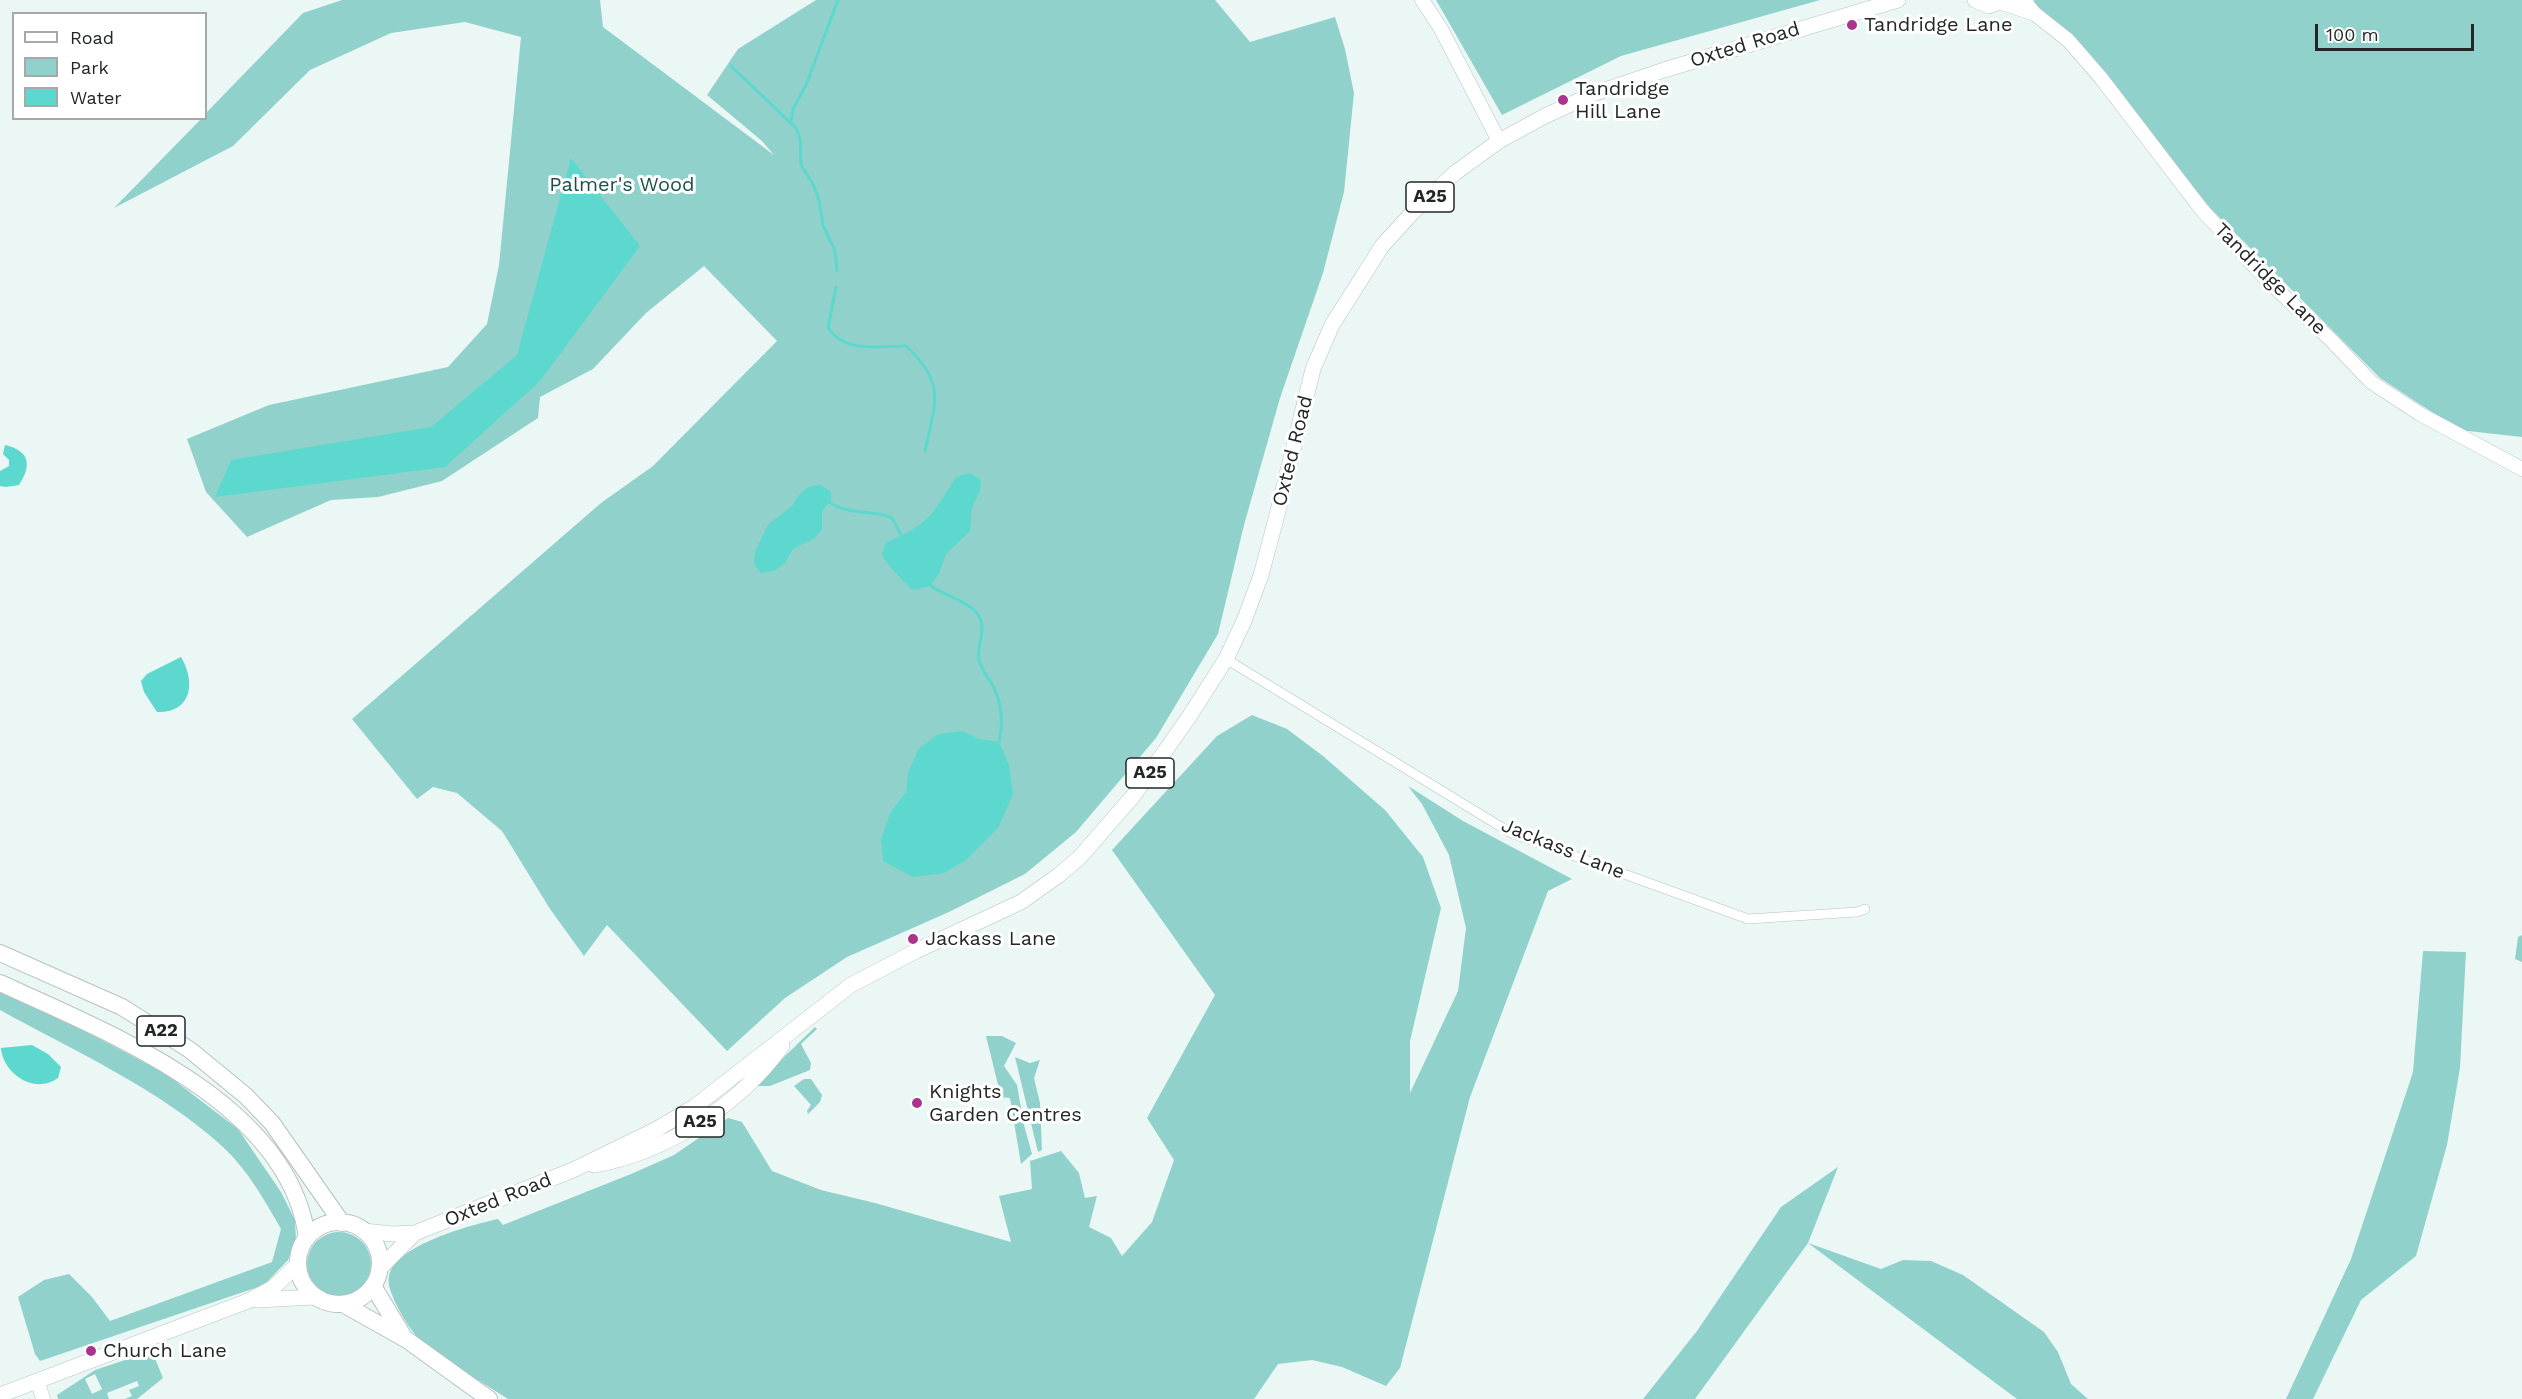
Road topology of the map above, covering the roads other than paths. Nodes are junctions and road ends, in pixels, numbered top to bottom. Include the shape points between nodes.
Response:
1 (1422, 0) edge
2 (1898, 0) edge
3 (1975, 0) edge
4 (2023, 0) edge
5 (2003, 1) edge
6 (2035, 14) junction
7 (1499, 141) junction
8 (2522, 469) edge
9 (1226, 659) junction
10 (1865, 909) dead end
11 (0, 953) edge
12 (0, 983) edge
13 (342, 1222) junction
14 (364, 1231) junction
15 (415, 1233) junction
16 (307, 1238) junction
17 (298, 1264) junction
18 (380, 1268) junction
19 (373, 1286) junction
20 (315, 1297) junction
21 (248, 1301) junction
22 (342, 1304) junction
23 (406, 1340) junction
24 (38, 1382) junction
25 (0, 1395) edge
26 (43, 1399) edge
27 (489, 1399) edge

1 - 7 street
2 - 7 main road, Oxted Road / A25 via 1593,94
3 - 5 main road via 1989,6
4 - 6 street, Tandridge Lane
5 - 6 street, Tandridge Lane
6 - 8 street, Tandridge Lane via 2068,40 2101,78 2202,210 2270,284 2372,382 2420,414
7 - 9 main road, Oxted Road / A25 via 1455,173 1413,212 1383,246 1332,325 1313,369 1261,575
9 - 10 street, Jackass Lane via 1511,833 1748,919
9 - 15 main road, Oxted Road / A25 via 1134,795 1080,857 1021,902 851,986 791,1034 745,1086 705,1119 672,1138 619,1161 581,1166
11 - 13 highway, A22 via 122,1007 190,1050 272,1123
12 - 16 highway, A22 via 110,1034 219,1100 278,1160 297,1196
13 - 14 highway
13 - 16 highway via 323,1226
14 - 15 main road, Oxted Road / A25
14 - 18 highway via 378,1252
15 - 18 main road, Oxted Road / A25
16 - 17 highway
17 - 20 highway via 305,1286
17 - 21 main road via 274,1287
18 - 19 highway
19 - 22 highway via 361,1298
19 - 23 highway
20 - 21 main road
20 - 22 highway
21 - 24 main road
22 - 23 highway
23 - 27 highway
24 - 25 main road
24 - 26 street

